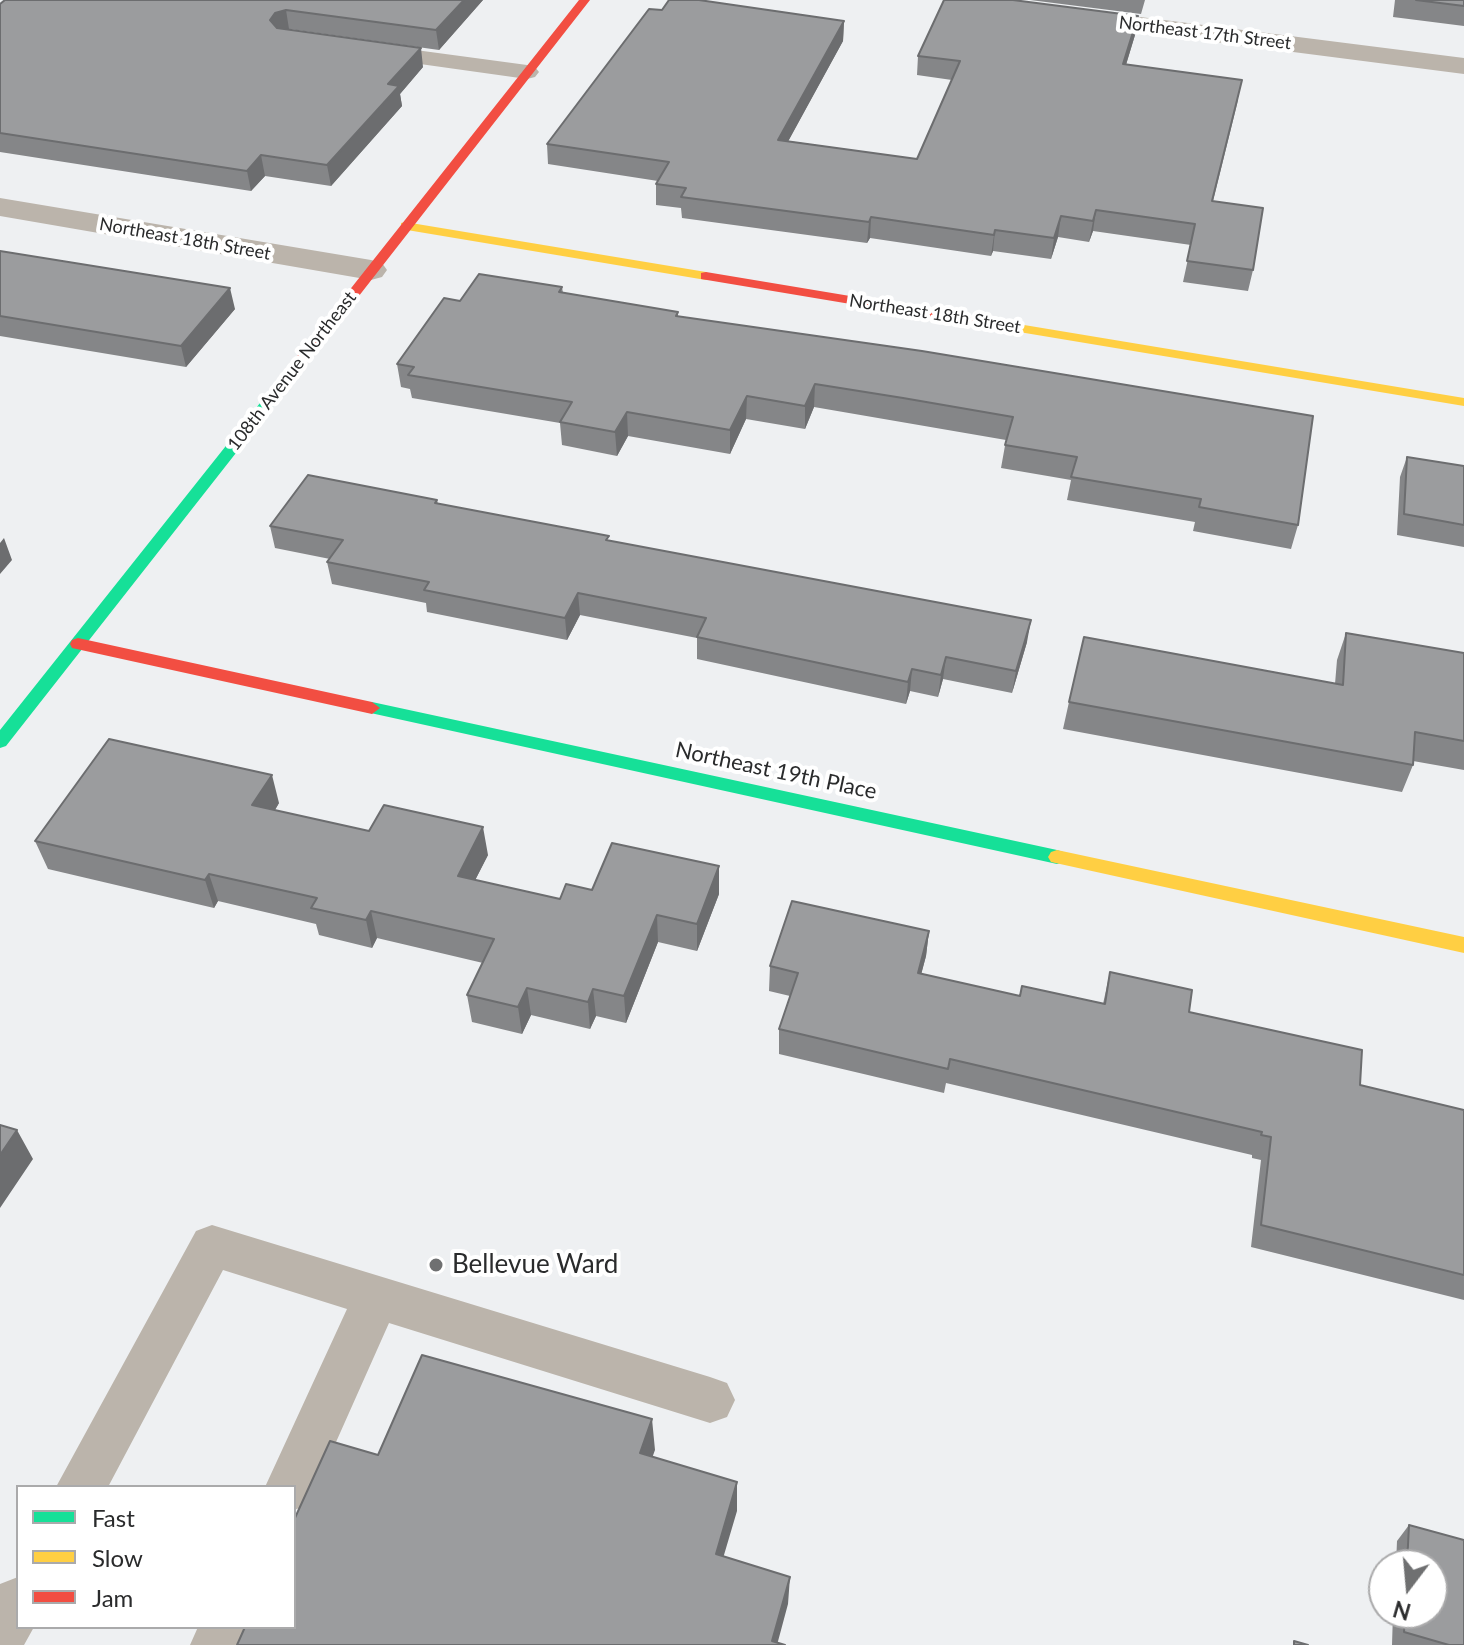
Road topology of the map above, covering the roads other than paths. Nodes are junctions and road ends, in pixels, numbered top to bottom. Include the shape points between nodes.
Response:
1 (585, 0) edge
2 (1055, 14) edge
3 (349, 48) edge
4 (1464, 66) edge
5 (527, 72) junction
6 (0, 207) edge
7 (405, 226) junction
8 (371, 270) junction
9 (1464, 402) edge
10 (78, 644) junction
11 (0, 742) edge
12 (1464, 945) edge
13 (378, 1295) junction
14 (710, 1400) dead end
15 (82, 1485) edge
16 (291, 1485) edge
17 (16, 1607) edge
18 (0, 1636) edge

1 - 5 street, 108th Avenue Northeast
2 - 4 street, Northeast 17th Street
3 - 5 lane
5 - 7 street, 108th Avenue Northeast
6 - 8 street, Northeast 18th Street
7 - 8 street, 108th Avenue Northeast
7 - 9 street, Northeast 18th Street
8 - 10 street, 108th Avenue Northeast
10 - 11 street, 108th Avenue Northeast
10 - 12 street, Northeast 19th Place
13 - 14 lane
13 - 15 lane via 212,1246
13 - 16 lane
17 - 18 lane

